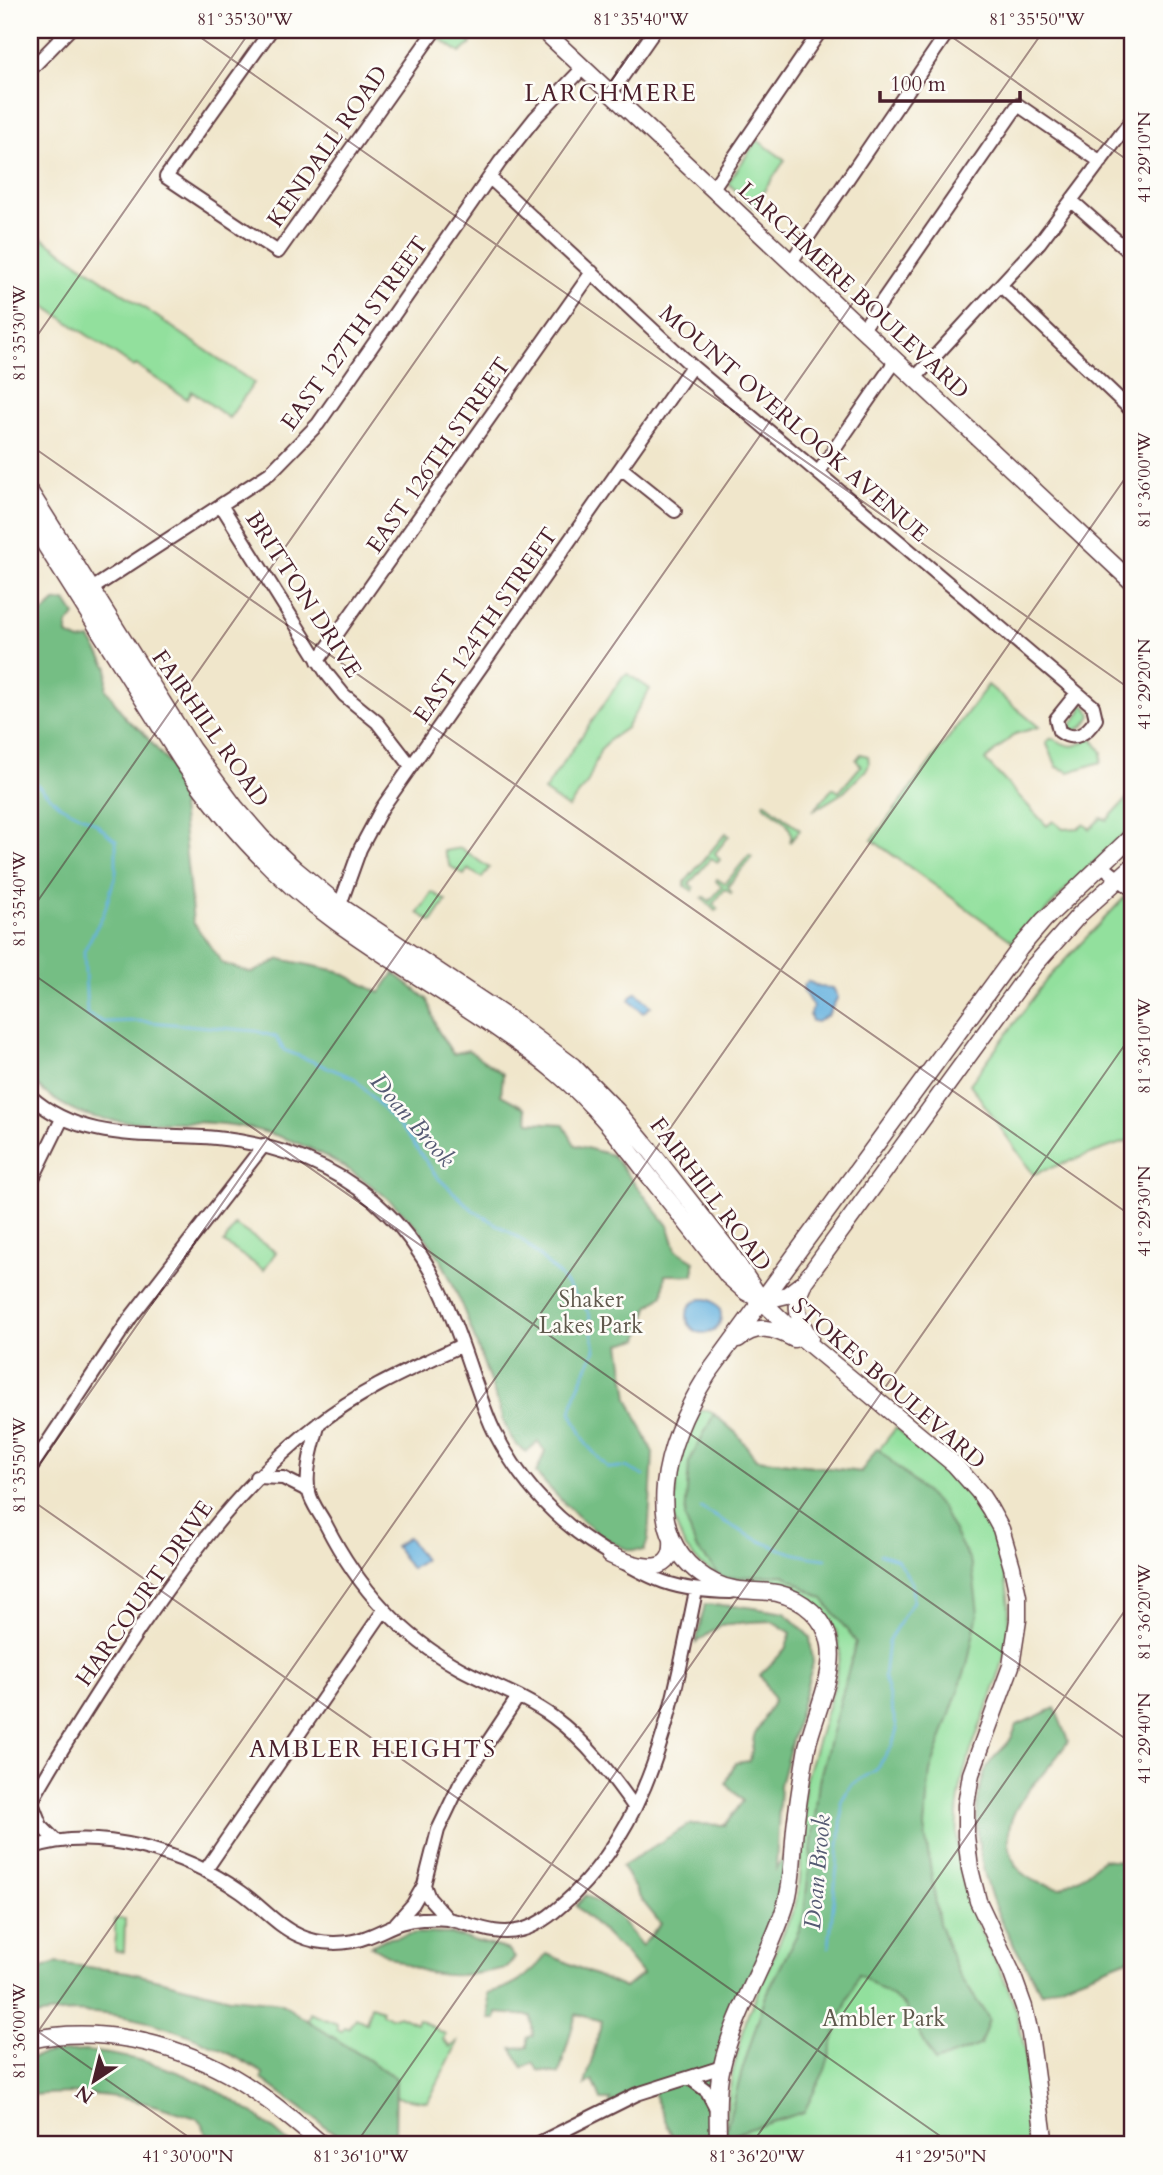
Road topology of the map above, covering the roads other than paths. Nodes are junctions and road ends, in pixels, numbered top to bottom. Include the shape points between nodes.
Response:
1 (69, 30) edge
2 (271, 30) edge
3 (435, 30) edge
4 (543, 30) edge
5 (655, 30) edge
6 (821, 30) edge
7 (949, 30) edge
8 (583, 68) junction
9 (30, 71) edge
10 (611, 93) junction
11 (1133, 118) edge
12 (1101, 162) junction
13 (490, 178) junction
14 (713, 188) junction
15 (1072, 201) junction
16 (1133, 255) edge
17 (791, 262) junction
18 (592, 272) junction
19 (1001, 286) junction
20 (863, 329) junction
21 (896, 360) junction
22 (692, 366) junction
23 (915, 378) junction
24 (1133, 412) edge
25 (621, 468) junction
26 (818, 473) junction
27 (30, 492) edge
28 (221, 505) junction
29 (675, 511) dead end
30 (30, 521) edge
31 (1133, 583) edge
32 (84, 593) junction
33 (318, 661) junction
34 (1077, 692) dead end
35 (411, 766) junction
36 (1133, 835) edge
37 (1101, 864) junction
38 (1133, 866) edge
39 (1119, 879) junction
40 (1133, 890) edge
41 (337, 913) junction
42 (980, 1003) junction
43 (998, 1016) junction
44 (30, 1097) edge
45 (62, 1119) junction
46 (264, 1145) junction
47 (853, 1176) junction
48 (30, 1184) edge
49 (871, 1189) junction
50 (804, 1282) junction
51 (762, 1301) junction
52 (463, 1345) junction
53 (728, 1347) junction
54 (822, 1354) junction
55 (319, 1423) junction
56 (30, 1469) edge
57 (256, 1478) junction
58 (309, 1491) junction
59 (672, 1540) junction
60 (610, 1555) junction
61 (696, 1591) junction
62 (742, 1592) junction
63 (384, 1611) junction
64 (518, 1697) junction
65 (31, 1803) edge
66 (635, 1808) junction
67 (55, 1841) junction
68 (30, 1848) edge
69 (205, 1871) junction
70 (424, 1885) junction
71 (448, 1919) junction
72 (396, 1923) junction
73 (30, 2040) edge
74 (722, 2067) junction
75 (691, 2078) junction
76 (719, 2113) junction
77 (563, 2131) junction
78 (323, 2145) edge
79 (535, 2145) edge
80 (570, 2145) edge
81 (718, 2145) edge
82 (1045, 2145) edge

1 - 9 street
2 - 3 street, KENDALL ROAD via 166,177 278,252
4 - 8 main road, LARCHMERE BOULEVARD
5 - 10 street
6 - 14 street
7 - 17 street
8 - 10 main road, LARCHMERE BOULEVARD
8 - 13 street, EAST 127TH STREET via 534,118
10 - 14 main road, LARCHMERE BOULEVARD
11 - 12 street
12 - 15 street
12 - 20 street via 1018,105
13 - 18 street, MOUNT OVERLOOK AVENUE
13 - 28 street, EAST 127TH STREET via 318,424 270,473
14 - 17 main road, LARCHMERE BOULEVARD
15 - 16 street
15 - 19 street
17 - 20 main road, LARCHMERE BOULEVARD
18 - 22 street, MOUNT OVERLOOK AVENUE
18 - 33 street, EAST 126TH STREET
19 - 23 street
19 - 24 street
20 - 21 main road, LARCHMERE BOULEVARD
21 - 23 main road, LARCHMERE BOULEVARD
21 - 26 street
22 - 25 street, EAST 124TH STREET
22 - 26 street, MOUNT OVERLOOK AVENUE
23 - 31 main road, LARCHMERE BOULEVARD
25 - 29 street
25 - 35 street, EAST 124TH STREET
26 - 34 street, MOUNT OVERLOOK AVENUE
27 - 32 main road, FAIRHILL ROAD
28 - 32 street, EAST 127TH STREET
28 - 33 street, BRITTON DRIVE
30 - 32 main road, FAIRHILL ROAD
32 - 41 main road, FAIRHILL ROAD via 257,843
33 - 35 street, BRITTON DRIVE via 344,695 377,722
35 - 41 street, EAST 124TH STREET via 367,834
36 - 37 main road
37 - 39 street
37 - 42 main road via 1037,928
38 - 39 main road
39 - 40 street
39 - 43 main road via 1044,953
41 - 51 main road, FAIRHILL ROAD via 573,1066 645,1157 729,1251
42 - 43 street
42 - 47 main road
43 - 49 main road
44 - 45 street
45 - 46 street via 120,1134
45 - 48 street
46 - 52 street via 330,1170 387,1213 423,1256
46 - 56 street via 131,1317
47 - 49 street
47 - 51 main road
49 - 50 main road
50 - 51 main road via 788,1295
50 - 54 main road via 796,1308 800,1324
51 - 53 main road
51 - 54 main road, STOKES BOULEVARD
52 - 55 street, HARCOURT DRIVE via 382,1384
52 - 60 street via 493,1429 523,1478 564,1522
53 - 54 main road via 755,1328 767,1328
53 - 59 main road via 693,1398 669,1457 664,1497
54 - 82 main road, STOKES BOULEVARD via 966,1476 990,1508 1008,1548 1018,1596 1016,1641 971,1774 966,1836 978,1901 1024,2007
55 - 57 street, HARCOURT DRIVE
55 - 58 street via 310,1458
57 - 58 street via 283,1478
57 - 65 street, HARCOURT DRIVE via 190,1555 110,1672
58 - 63 street via 354,1573
59 - 60 main road via 665,1562 655,1567
59 - 62 main road via 695,1569 715,1583
60 - 61 street via 667,1585
61 - 62 street
61 - 66 street via 668,1724
62 - 74 main road via 776,1593 813,1612 828,1634 831,1657 808,1745 785,1906
63 - 64 street via 427,1648
63 - 69 street
64 - 66 street via 569,1729 605,1766
64 - 70 street via 460,1784 438,1830
65 - 67 street via 41,1826
66 - 71 street via 595,1871 567,1901 535,1925 502,1933
67 - 68 street
67 - 69 street via 132,1846
69 - 72 street via 240,1891 281,1926 309,1939 357,1940
70 - 71 street
70 - 72 street
71 - 72 street
73 - 78 main road via 96,2035 174,2050 228,2074
74 - 75 street
74 - 76 main road
75 - 76 street via 707,2091
75 - 77 street via 637,2094
76 - 81 main road
77 - 79 street
77 - 80 street

